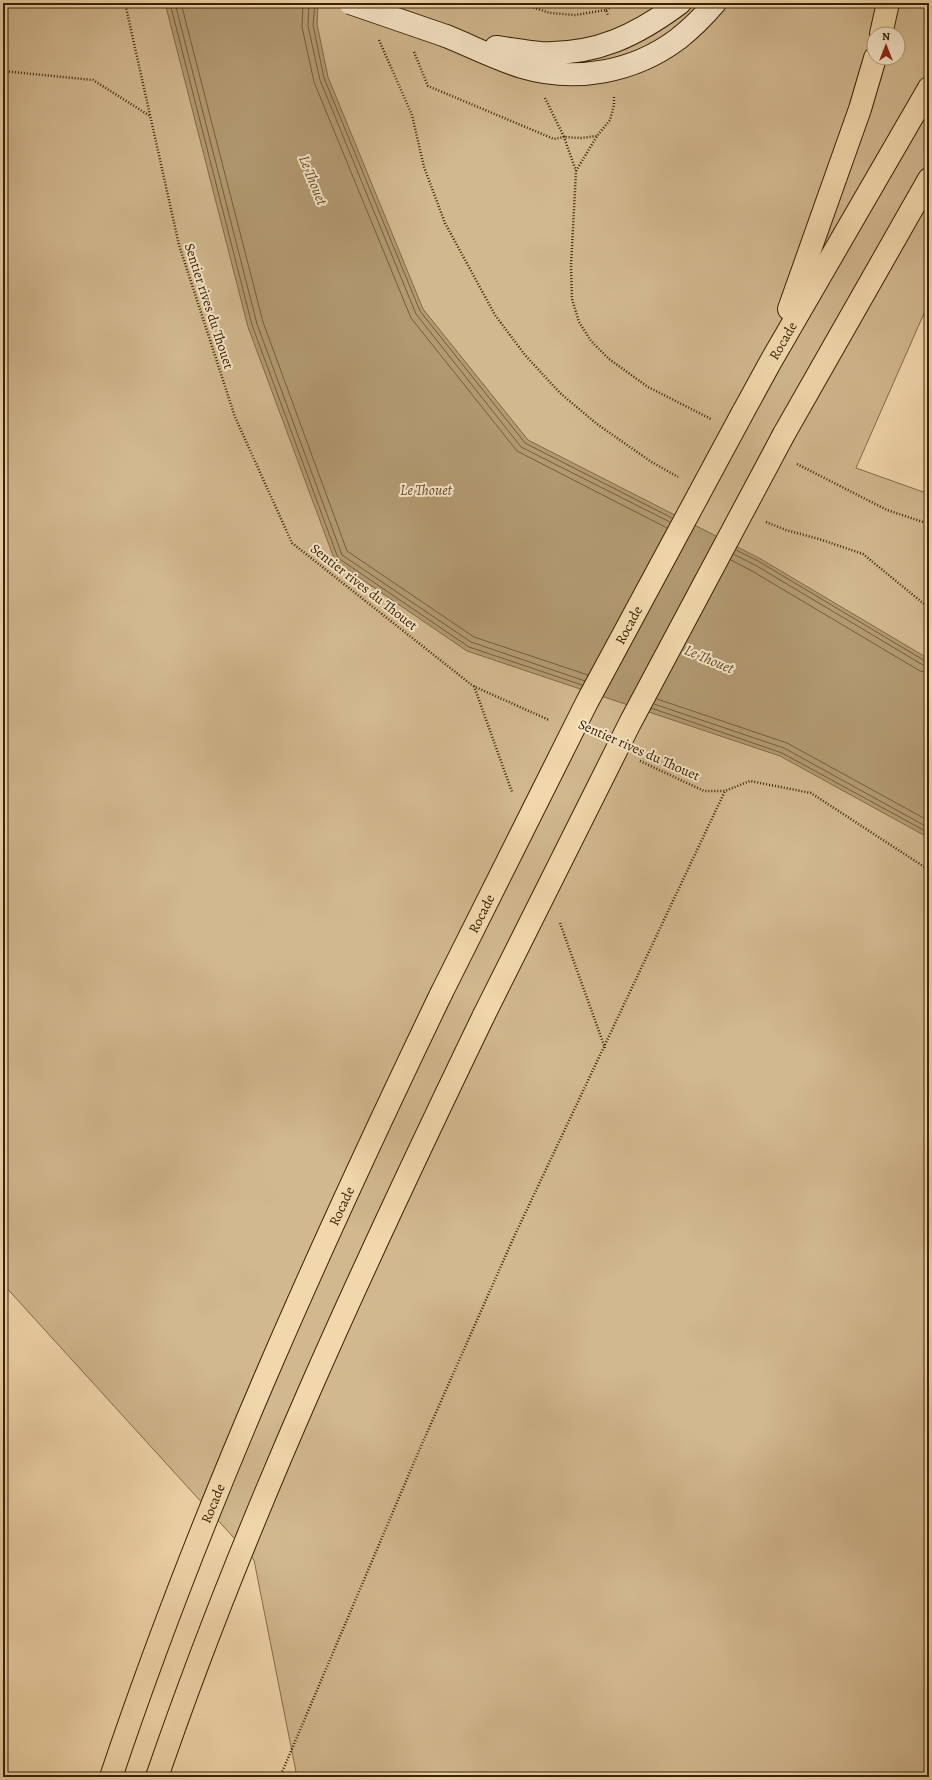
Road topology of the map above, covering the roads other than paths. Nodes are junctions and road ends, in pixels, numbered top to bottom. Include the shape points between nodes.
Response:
1 (350, 3) edge
2 (680, 3) edge
3 (715, 3) edge
4 (888, 3) edge
5 (883, 26) edge
6 (455, 39) junction
7 (873, 66) edge
8 (929, 88) edge
9 (929, 179) edge
10 (771, 361) junction
11 (111, 1777) edge
12 (157, 1777) edge

1 - 6 main road, bridge
2 - 6 main road via 625,38 594,48 541,53
3 - 6 main road via 678,39 633,64 609,71 573,74 522,67
4 - 5 highway
7 - 10 highway via 860,109
8 - 10 highway, Rocade
9 - 12 highway, bridge via 784,434 630,723 484,1015 368,1258 298,1417 230,1581
10 - 11 highway, Rocade, bridge via 587,702 441,994 363,1158 247,1423 189,1564

